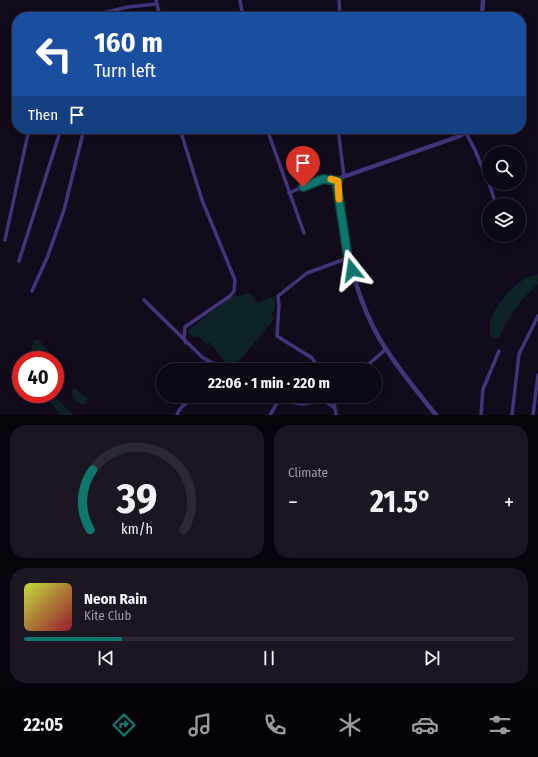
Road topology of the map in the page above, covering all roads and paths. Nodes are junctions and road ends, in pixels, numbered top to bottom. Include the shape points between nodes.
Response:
1 (240, 0) edge
2 (339, 0) edge
3 (483, 0) edge
4 (156, 2) edge
5 (107, 12) edge
6 (159, 12) edge
7 (242, 12) edge
8 (340, 12) edge
9 (482, 12) edge
10 (28, 134) edge
11 (59, 134) edge
12 (83, 134) edge
13 (182, 134) edge
14 (269, 134) edge
15 (339, 134) edge
16 (460, 134) edge
17 (469, 134) edge
18 (482, 167) edge
19 (344, 176) junction
20 (338, 181) junction
21 (289, 193) junction
22 (304, 233) dead end
23 (5, 240) dead end
24 (348, 258) junction
25 (19, 261) dead end
26 (32, 291) dead end
27 (144, 300) dead end
28 (538, 316) edge
29 (186, 343) junction
30 (386, 350) junction
31 (499, 351) dead end
32 (212, 363) edge
33 (315, 363) edge
34 (370, 363) edge
35 (538, 375) edge
36 (187, 403) edge
37 (275, 403) edge
38 (295, 403) edge
39 (313, 403) edge
40 (326, 403) edge
41 (333, 403) edge
42 (334, 408) junction
43 (177, 415) edge
44 (270, 415) edge
45 (336, 415) edge
46 (436, 415) edge
47 (481, 415) edge
48 (512, 415) edge
49 (533, 415) edge

1 - 7 street
2 - 8 street
3 - 9 street
4 - 5 street
4 - 6 street
10 - 23 street
11 - 25 street
12 - 26 street via 68,197 47,258
13 - 29 street via 202,200 235,280 234,291 230,296 185,327
14 - 21 street
15 - 19 street
16 - 19 street
17 - 18 street
19 - 20 street
20 - 21 street via 317,181
20 - 24 street
21 - 22 street
24 - 30 street via 364,307
24 - 33 street via 307,273 278,296 277,336 312,358
27 - 29 street
28 - 48 street via 520,354
29 - 32 street
30 - 34 street
30 - 46 street
31 - 47 street via 483,389
35 - 49 street
36 - 43 street via 181,406
37 - 44 street
38 - 39 street
40 - 42 street
41 - 42 street
42 - 45 street

